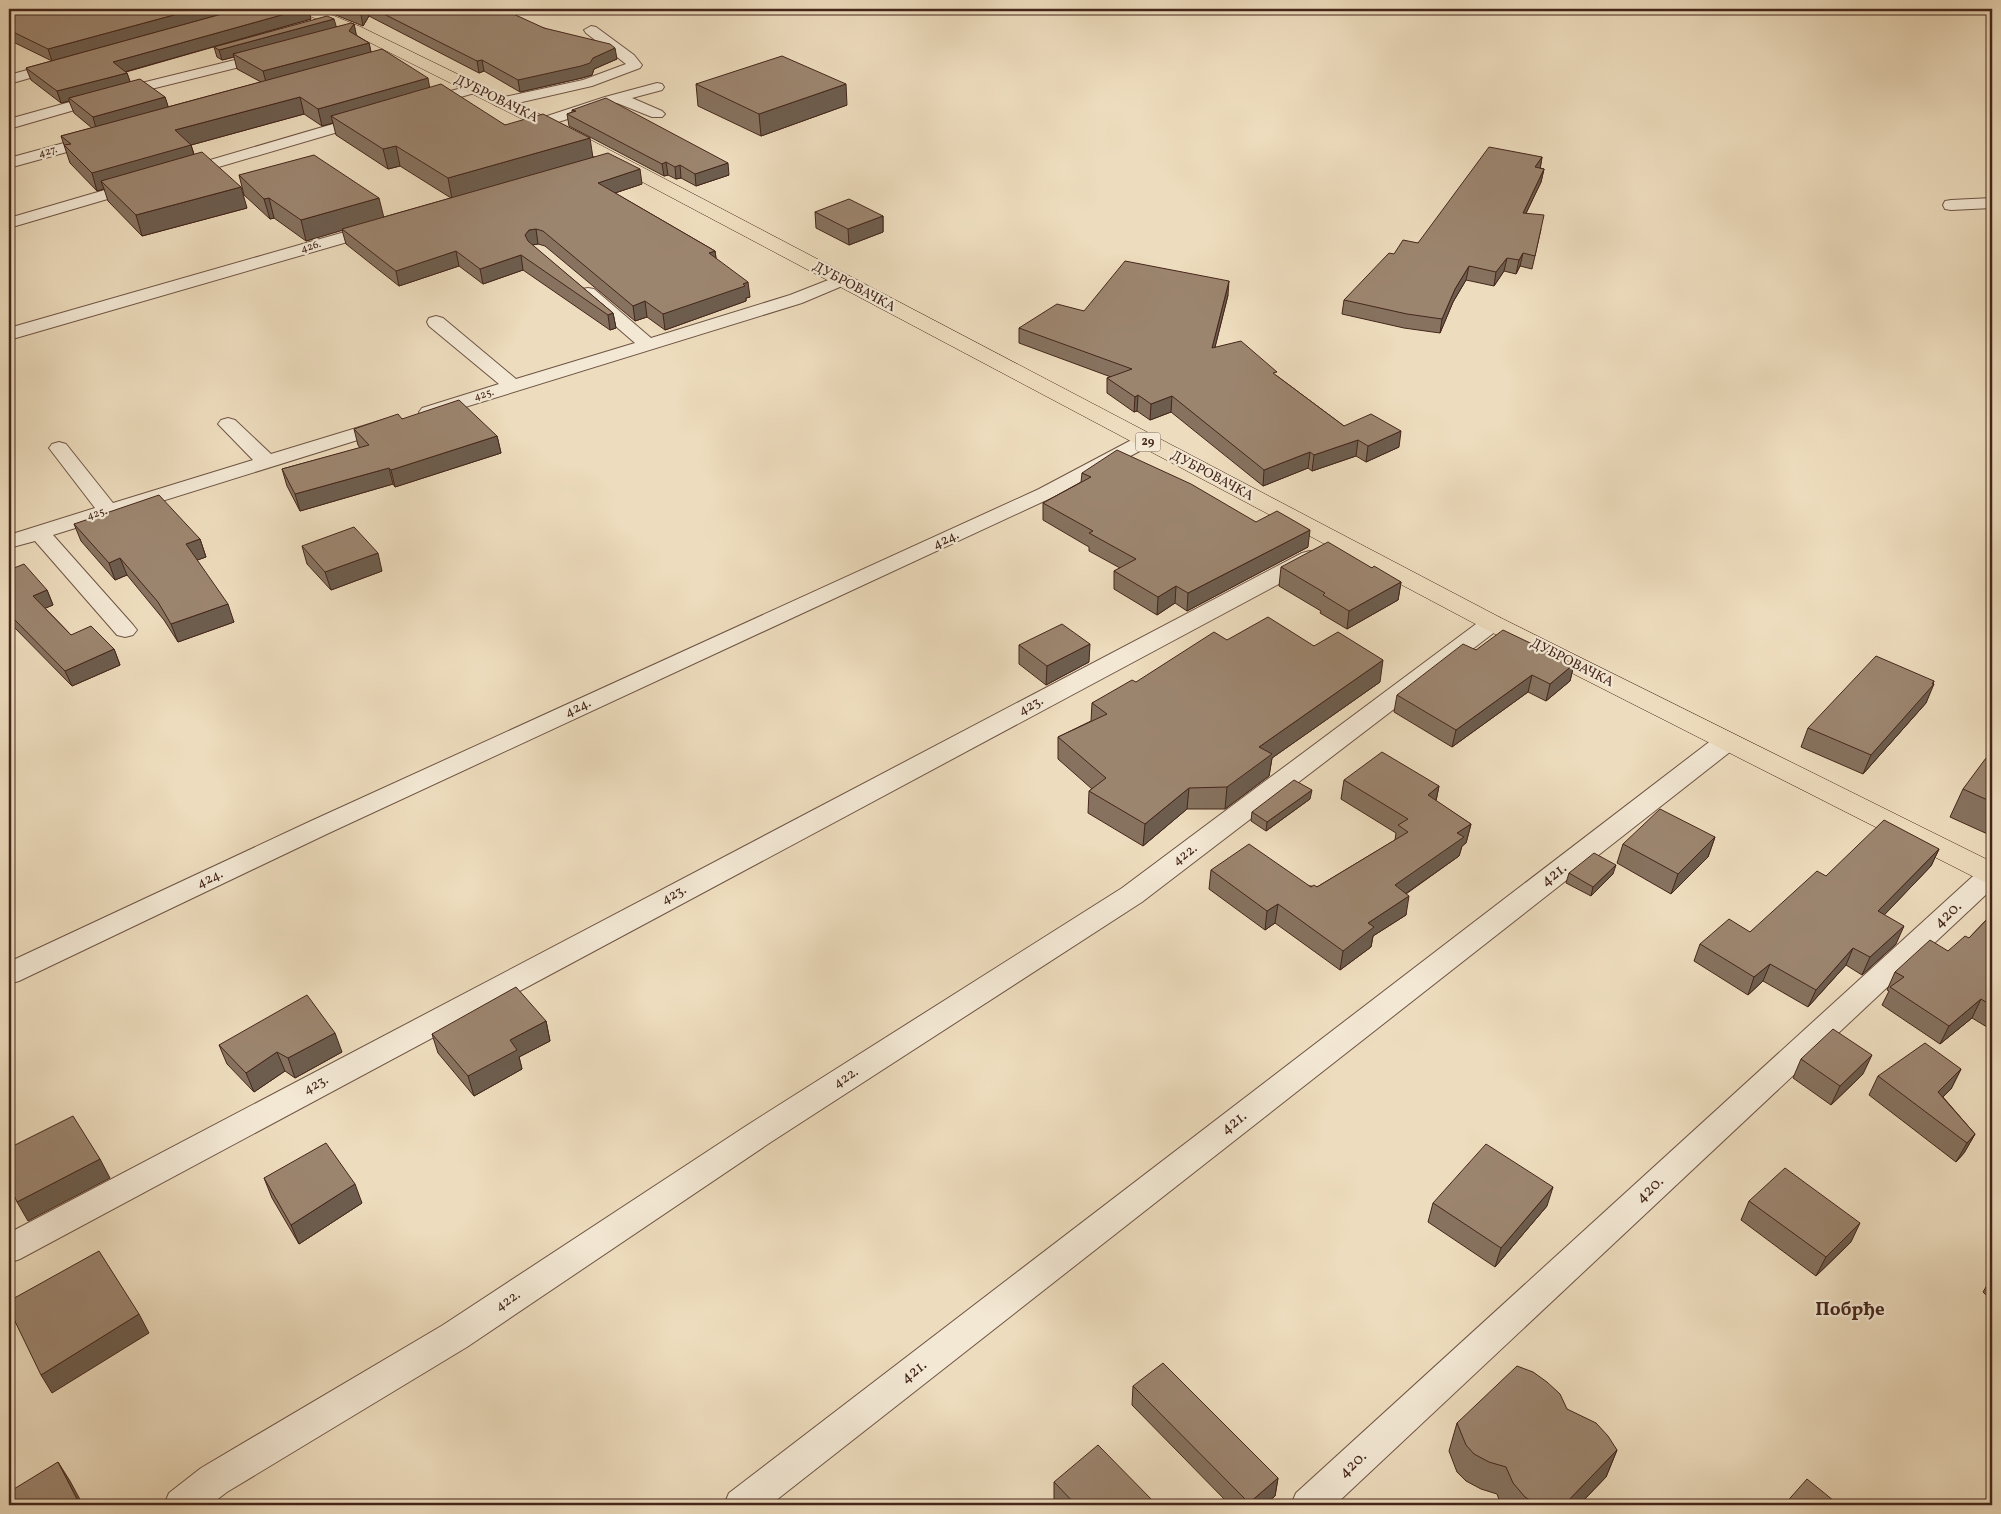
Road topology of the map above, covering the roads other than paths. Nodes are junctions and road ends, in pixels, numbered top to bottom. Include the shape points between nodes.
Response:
1 (305, 18) edge
2 (591, 30) dead end
3 (280, 52) edge
4 (76, 61) edge
5 (150, 70) dead end
6 (9, 80) edge
7 (657, 87) dead end
8 (473, 89) junction
9 (618, 98) junction
10 (40, 102) dead end
11 (500, 102) junction
12 (406, 108) edge
13 (657, 114) dead end
14 (378, 116) edge
15 (543, 122) junction
16 (9, 124) edge
17 (113, 134) edge
18 (9, 163) edge
19 (170, 176) edge
20 (151, 182) edge
21 (1992, 203) edge
22 (1952, 205) dead end
23 (9, 223) edge
24 (393, 223) edge
25 (841, 280) junction
26 (575, 283) edge
27 (436, 322) dead end
28 (9, 334) edge
29 (649, 345) junction
30 (513, 386) junction
31 (228, 424) dead end
32 (1146, 440) junction
33 (58, 448) dead end
34 (266, 462) junction
35 (108, 510) junction
36 (39, 532) junction
37 (9, 542) edge
38 (1339, 542) junction
39 (1492, 622) junction
40 (125, 630) dead end
41 (1726, 742) junction
42 (1992, 874) edge
43 (9, 974) edge
44 (9, 1249) edge
45 (182, 1505) edge
46 (742, 1505) edge
47 (1309, 1505) edge

1 - 8 main road, ДУБРОВАЧКА / 29 via 342,28 396,57
2 - 11 street via 635,65 593,82
3 - 16 street
4 - 6 street
5 - 10 street
7 - 9 street
8 - 11 main road, ДУБРОВАЧКА / 29
8 - 12 street
9 - 13 street
9 - 15 street
11 - 15 main road, ДУБРОВАЧКА / 29
14 - 19 street
15 - 25 main road, ДУБРОВАЧКА / 29 via 604,162
17 - 18 street, 427.
20 - 23 street
21 - 22 street
24 - 28 street, 426.
25 - 29 street, 425. via 796,299
25 - 32 main road, ДУБРОВАЧКА / 29
26 - 29 street
27 - 30 street
29 - 30 street, 425.
30 - 34 street, 425.
31 - 34 street
32 - 38 main road, ДУБРОВАЧКА / 29
32 - 43 street, 424. via 1046,494 320,827
33 - 35 street
34 - 35 street, 425.
35 - 36 street, 425.
36 - 37 street, 425.
36 - 40 street
38 - 39 main road, ДУБРОВАЧКА / 29
38 - 44 street, 423.
39 - 41 main road, ДУБРОВАЧКА / 29
39 - 45 street, 422. via 1132,895 757,1135 455,1336 214,1480
41 - 42 main road, ДУБРОВАЧКА / 29
41 - 46 street, 421.
42 - 47 street, 420.

